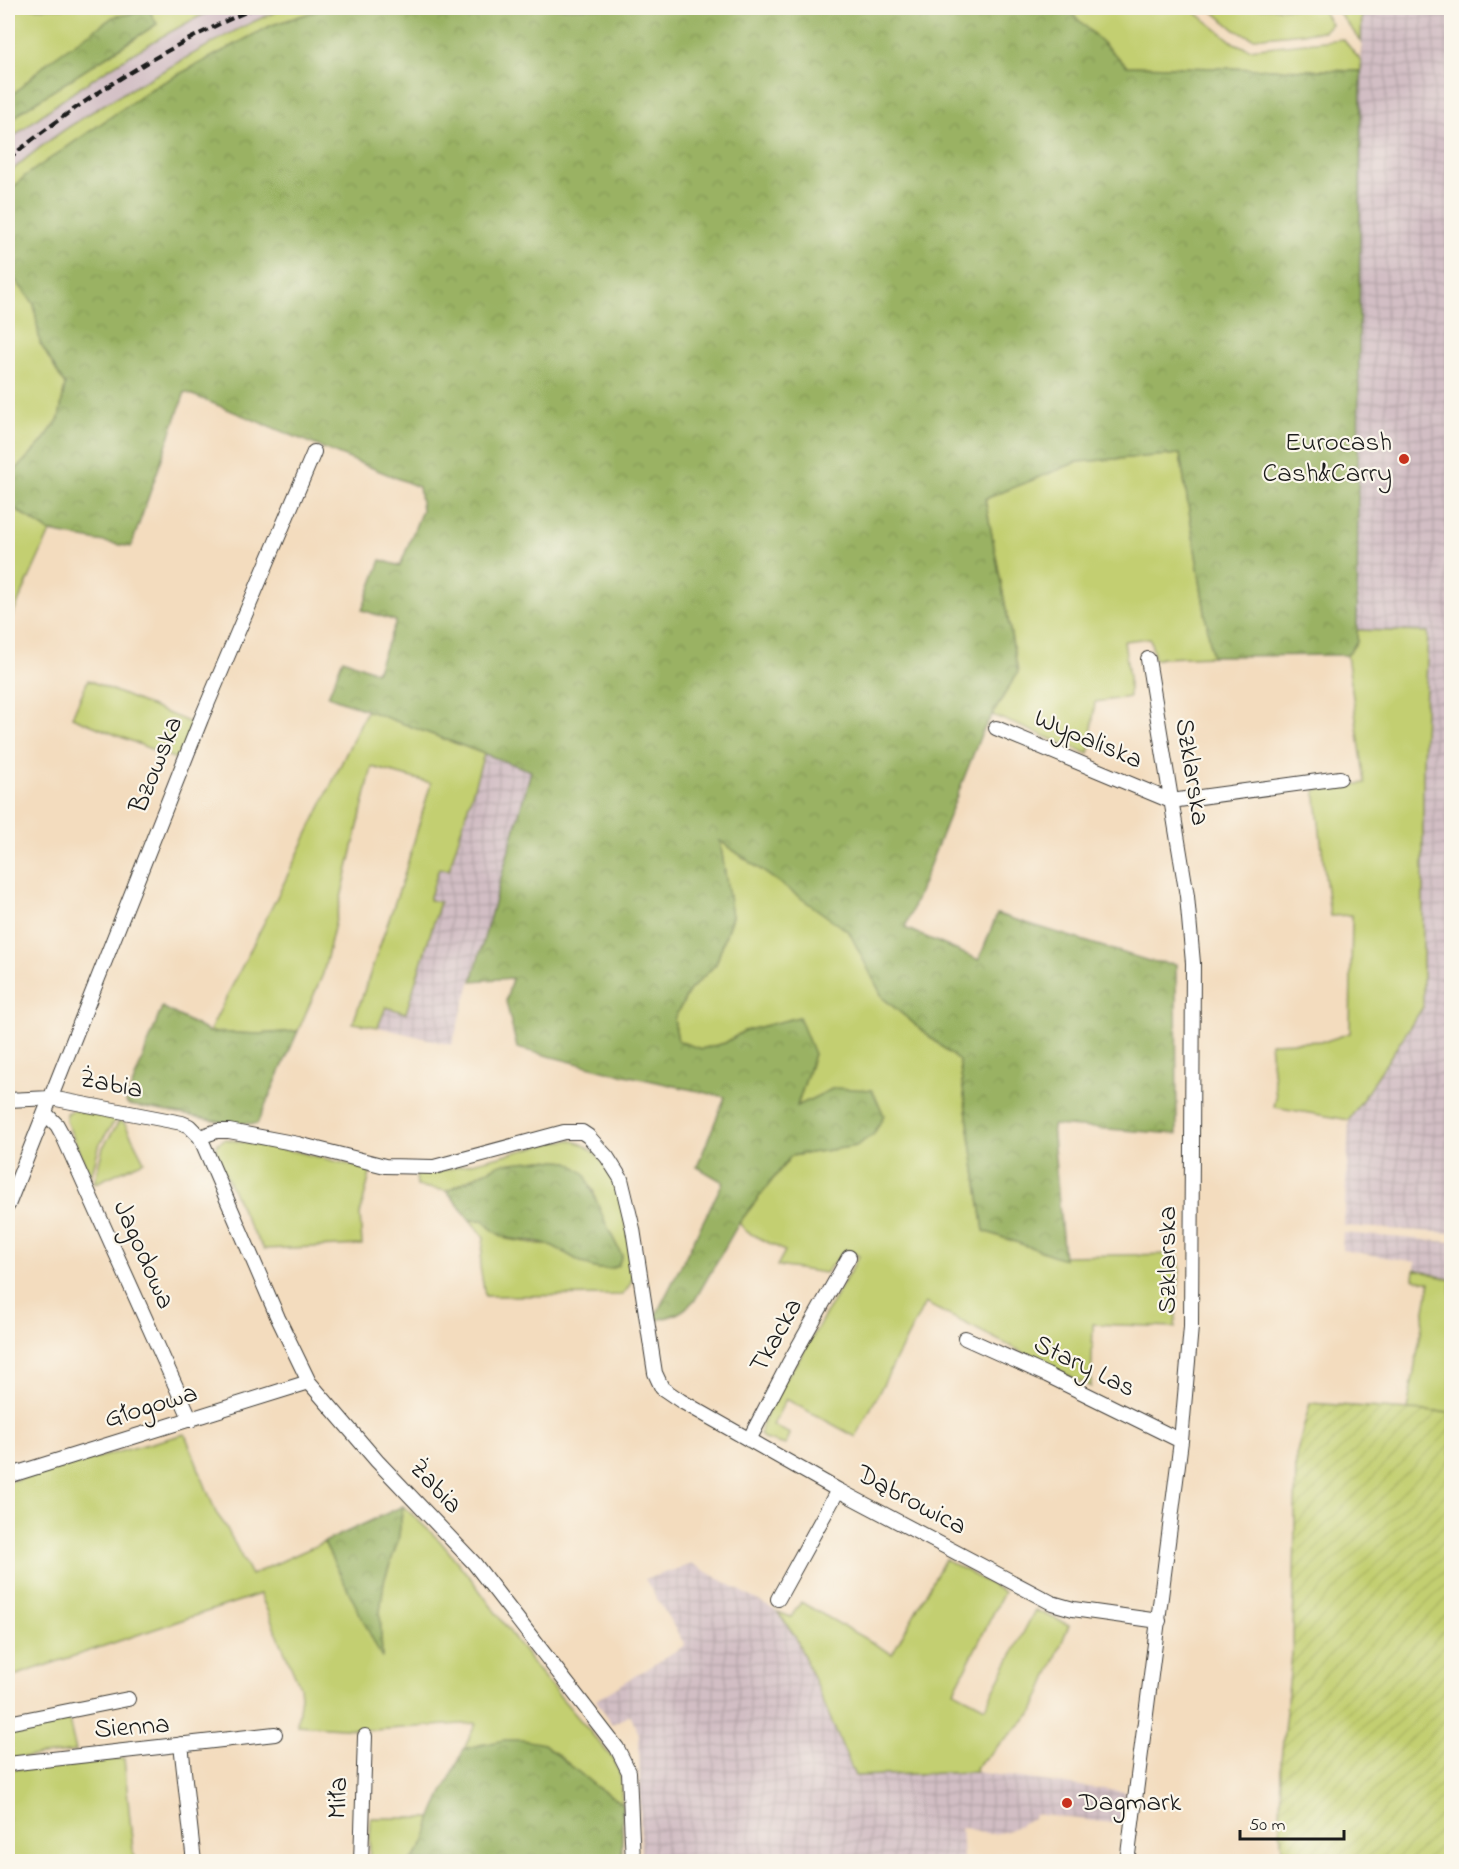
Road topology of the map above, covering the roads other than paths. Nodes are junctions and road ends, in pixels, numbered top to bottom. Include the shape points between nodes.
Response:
1 (314, 452) dead end
2 (1148, 659) dead end
3 (996, 728) dead end
4 (1340, 778) dead end
5 (1171, 801) junction
6 (51, 1098) junction
7 (8, 1100) edge
8 (45, 1113) junction
9 (200, 1137) junction
10 (8, 1205) edge
11 (849, 1257) dead end
12 (965, 1338) dead end
13 (309, 1382) junction
14 (191, 1420) junction
15 (749, 1440) junction
16 (1181, 1441) junction
17 (8, 1476) edge
18 (838, 1490) junction
19 (778, 1599) dead end
20 (1159, 1621) junction
21 (128, 1699) dead end
22 (8, 1723) edge
23 (275, 1734) dead end
24 (365, 1736) dead end
25 (182, 1744) junction
26 (8, 1764) edge
27 (194, 1862) edge
28 (361, 1862) edge
29 (633, 1862) edge
30 (1127, 1862) edge

1 - 6 street, Bzowska via 201,719
2 - 5 street, Szklarska
3 - 5 street, Wypaliska
4 - 5 street
5 - 16 street, Szklarska via 1187,896 1193,963 1191,1328
6 - 7 street, Żabia
6 - 8 street
6 - 9 street, Żabia via 182,1123
8 - 10 street
8 - 14 street, Jagodowa via 63,1136
9 - 13 street, Żabia
9 - 15 street, Dąbrowica via 230,1131 386,1166 434,1167 564,1132 582,1132 607,1157 624,1186 662,1388
11 - 15 street, Tkacka
12 - 16 street, Stary Las
13 - 14 street, Głogowa
13 - 29 street, Żabia via 474,1563 617,1749 629,1772
14 - 17 street, Głogowa
15 - 18 street, Dąbrowica
16 - 20 street, Szklarska
18 - 19 street
18 - 20 street, Dąbrowica via 1052,1603
20 - 30 street, Szklarska
21 - 22 street
23 - 25 street
24 - 28 street, Miła
25 - 26 street, Sienna
25 - 27 street, Sienna

